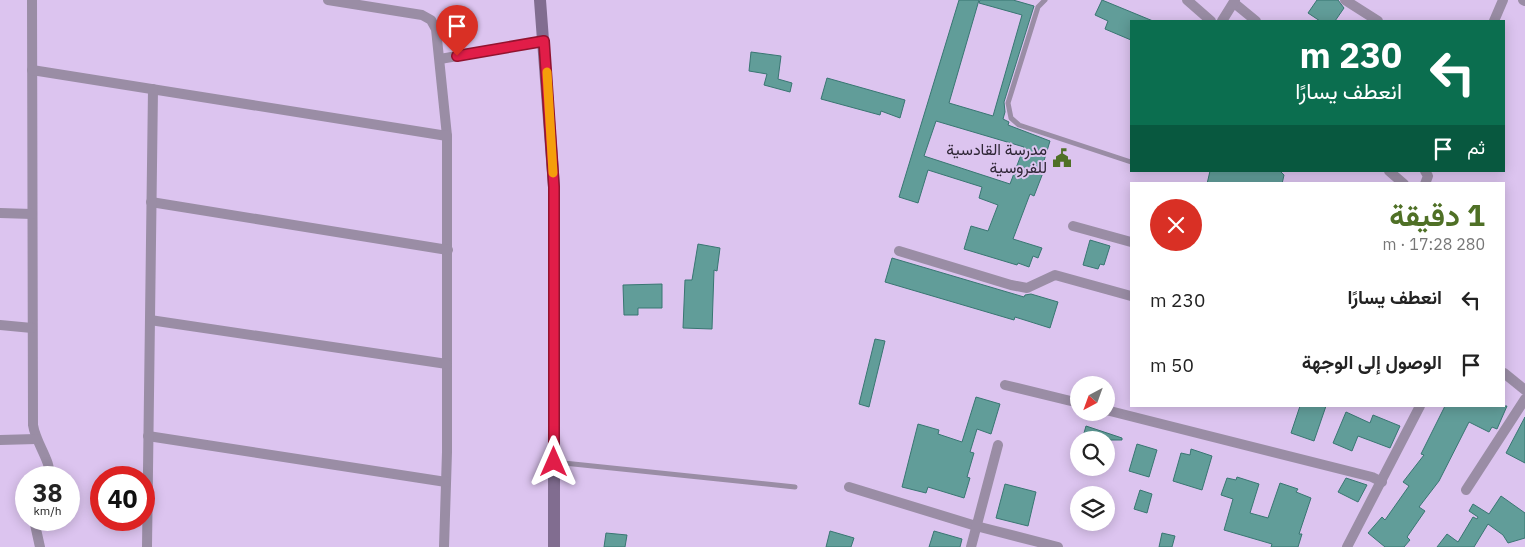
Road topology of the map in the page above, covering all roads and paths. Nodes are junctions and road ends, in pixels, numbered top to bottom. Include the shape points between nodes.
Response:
1 (32, 0) edge
2 (328, 0) edge
3 (540, 0) edge
4 (1045, 0) edge
5 (1187, 0) edge
6 (1344, 0) edge
7 (1503, 0) edge
8 (1234, 1) edge
9 (1210, 20) edge
10 (1223, 20) edge
11 (1255, 20) edge
12 (1376, 20) edge
13 (1494, 20) edge
14 (544, 41) junction
15 (440, 59) junction
16 (32, 70) junction
17 (152, 89) junction
18 (447, 136) junction
19 (1130, 162) edge
20 (1390, 172) edge
21 (1402, 182) edge
22 (151, 202) junction
23 (0, 213) edge
24 (32, 214) junction
25 (1073, 226) dead end
26 (1130, 242) edge
27 (448, 250) junction
28 (899, 251) dead end
29 (1130, 296) edge
30 (150, 320) junction
31 (0, 325) edge
32 (32, 328) junction
33 (447, 364) junction
34 (1505, 374) edge
35 (1005, 385) dead end
36 (1525, 390) edge
37 (1525, 399) edge
38 (1070, 401) edge
39 (1420, 407) edge
40 (1115, 412) edge
41 (148, 436) junction
42 (36, 439) junction
43 (0, 440) edge
44 (998, 445) dead end
45 (554, 462) junction
46 (49, 466) edge
47 (446, 482) junction
48 (1382, 482) junction
49 (795, 487) dead end
50 (849, 487) dead end
51 (1466, 490) dead end
52 (976, 526) junction
53 (36, 531) edge
54 (40, 547) edge
55 (148, 547) edge
56 (444, 547) edge
57 (554, 547) edge
58 (971, 547) edge
59 (1058, 547) edge
60 (1347, 547) edge

1 - 16 street
2 - 15 street via 427,17 436,29
3 - 14 street
4 - 19 lane via 1038,7 1008,103 1011,118 1019,125
5 - 9 street
6 - 12 street
7 - 13 street
8 - 10 street
8 - 11 street
14 - 15 street
14 - 45 street via 554,187
15 - 18 street
16 - 17 street
16 - 24 street
17 - 18 street
17 - 22 street
18 - 27 street
20 - 21 street
22 - 27 street
22 - 30 street
23 - 24 street
24 - 32 street
25 - 26 street
27 - 33 street
28 - 29 street via 1011,285 1027,288 1055,275
30 - 33 street
30 - 41 street
31 - 32 street
32 - 42 street
33 - 47 street
34 - 36 street
35 - 38 street
37 - 51 street
39 - 48 street
40 - 48 street
41 - 47 street
41 - 55 street
42 - 43 street
42 - 46 street
44 - 52 street
45 - 49 lane
45 - 57 street
47 - 56 street
48 - 60 street
50 - 52 street
52 - 58 street
52 - 59 street
53 - 54 street

